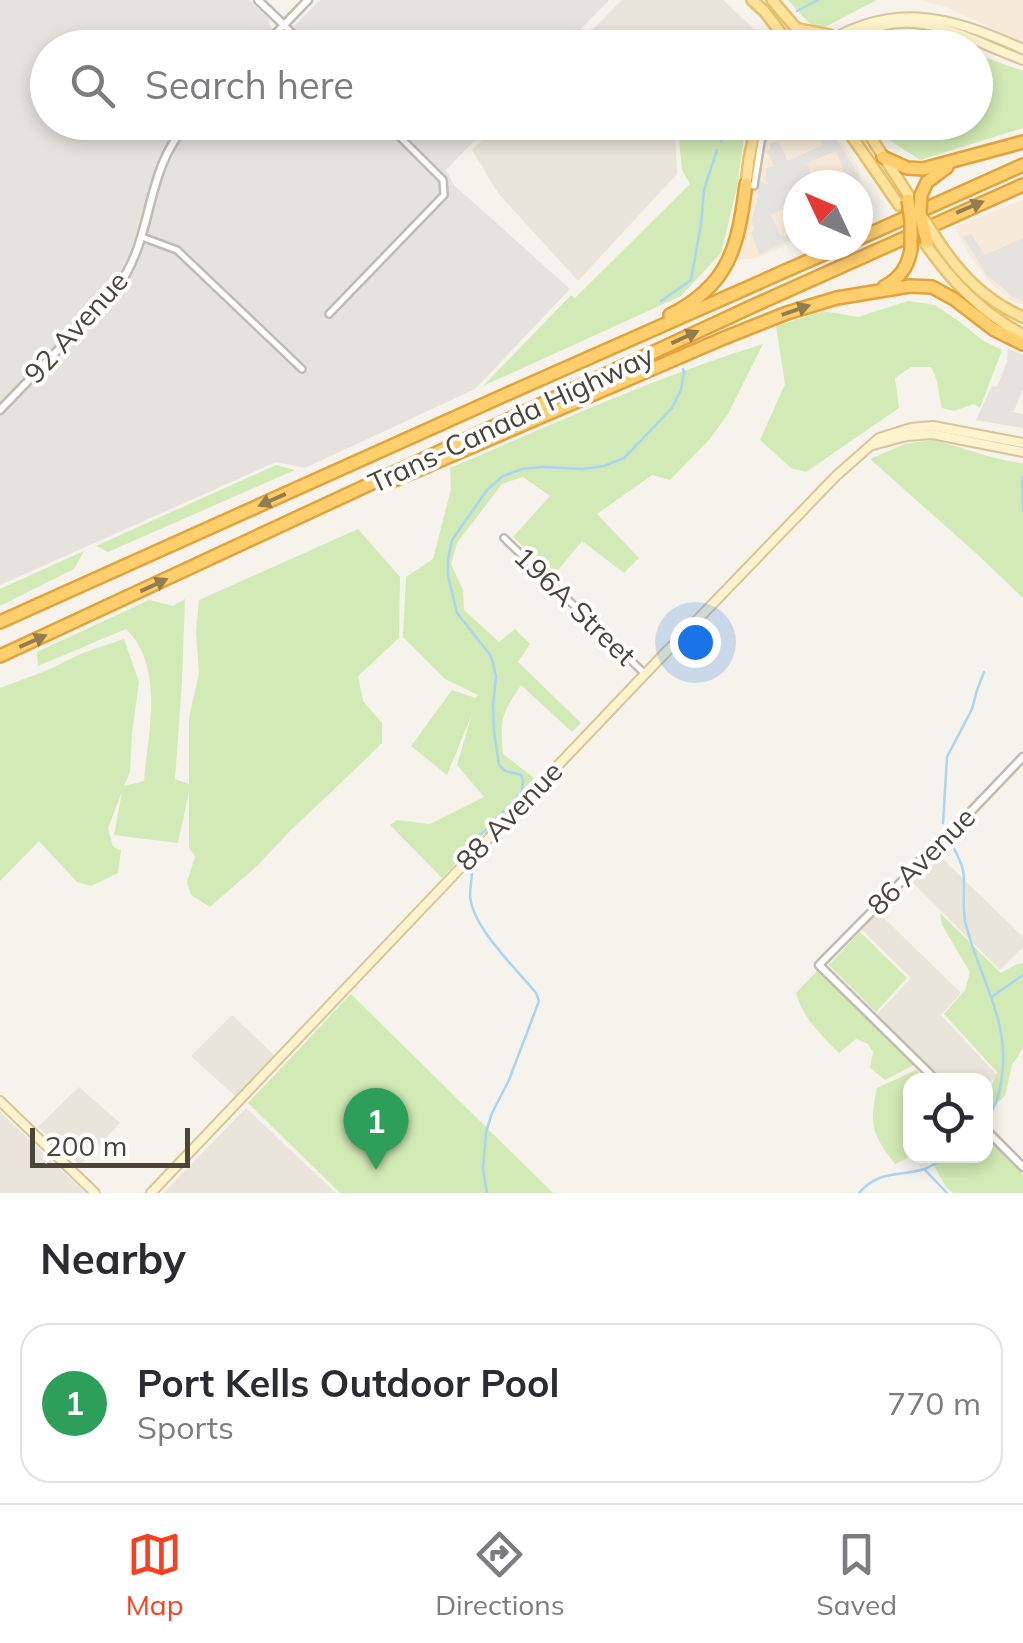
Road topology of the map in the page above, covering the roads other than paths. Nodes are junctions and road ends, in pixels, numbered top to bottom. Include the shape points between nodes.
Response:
1 (258, 0) edge
2 (308, 0) edge
3 (752, 0) edge
4 (772, 0) edge
5 (924, 8) dead end
6 (868, 12) dead end
7 (284, 25) junction
8 (799, 29) joint
9 (279, 30) edge
10 (289, 30) edge
11 (779, 30) edge
12 (804, 30) edge
13 (838, 30) edge
14 (864, 30) edge
15 (952, 30) edge
16 (980, 30) edge
17 (993, 36) edge
18 (993, 47) edge
19 (1023, 50) edge
20 (1023, 60) edge
21 (175, 140) edge
22 (403, 140) edge
23 (755, 140) edge
24 (762, 140) edge
25 (858, 140) edge
26 (872, 140) edge
27 (1023, 142) edge
28 (883, 157) junction
29 (964, 157) junction
30 (1023, 165) edge
31 (750, 185) junction
32 (1023, 185) edge
33 (909, 198) junction
34 (915, 217) junction
35 (873, 232) edge
36 (142, 237) junction
37 (929, 243) junction
38 (810, 260) edge
39 (870, 292) junction
40 (329, 314) dead end
41 (1023, 317) edge
42 (1023, 332) edge
43 (1023, 344) edge
44 (577, 363) junction
45 (302, 369) dead end
46 (0, 410) edge
47 (1023, 443) edge
48 (873, 446) junction
49 (1023, 452) edge
50 (312, 512) junction
51 (504, 538) dead end
52 (0, 622) edge
53 (0, 656) edge
54 (646, 674) junction
55 (1023, 757) edge
56 (929, 1073) edge
57 (0, 1101) edge
58 (993, 1137) edge
59 (1023, 1167) edge
60 (95, 1193) edge
61 (151, 1193) edge

1 - 7 street
2 - 7 street
3 - 11 main road
4 - 8 main road
5 - 16 main road
6 - 13 main road
7 - 9 street
7 - 10 street
8 - 12 main road
14 - 15 main road via 912,20
17 - 19 main road
18 - 20 main road
21 - 36 street, 92 Avenue via 161,164
22 - 40 street via 443,180 444,194
23 - 31 main road
24 - 31 street
25 - 33 main road
26 - 28 main road
27 - 29 highway
28 - 29 highway via 915,170
28 - 33 main road
29 - 33 highway
30 - 35 highway
31 - 44 highway via 736,245 706,290
50 -> 32 highway, Trans-Canada Highway
33 - 34 highway, bridge
34 - 37 highway, bridge
34 - 39 highway, bridge via 901,275
36 - 45 street via 177,250
36 - 46 street, 92 Avenue via 113,294
37 - 41 main road via 989,300
37 - 42 main road via 972,300
38 - 44 highway, Trans-Canada Highway
39 - 43 highway via 932,287
50 -> 39 highway via 749,328
44 -> 52 highway, Trans-Canada Highway
47 - 48 main road via 918,426
48 - 49 main road via 932,434
48 - 54 main road, 88 Avenue via 836,476
53 -> 50 highway, Trans-Canada Highway
51 - 54 street, 196A Street
54 - 61 main road, 88 Avenue
55 - 56 street, 86 Avenue via 819,964
57 - 60 main road
58 - 59 street

